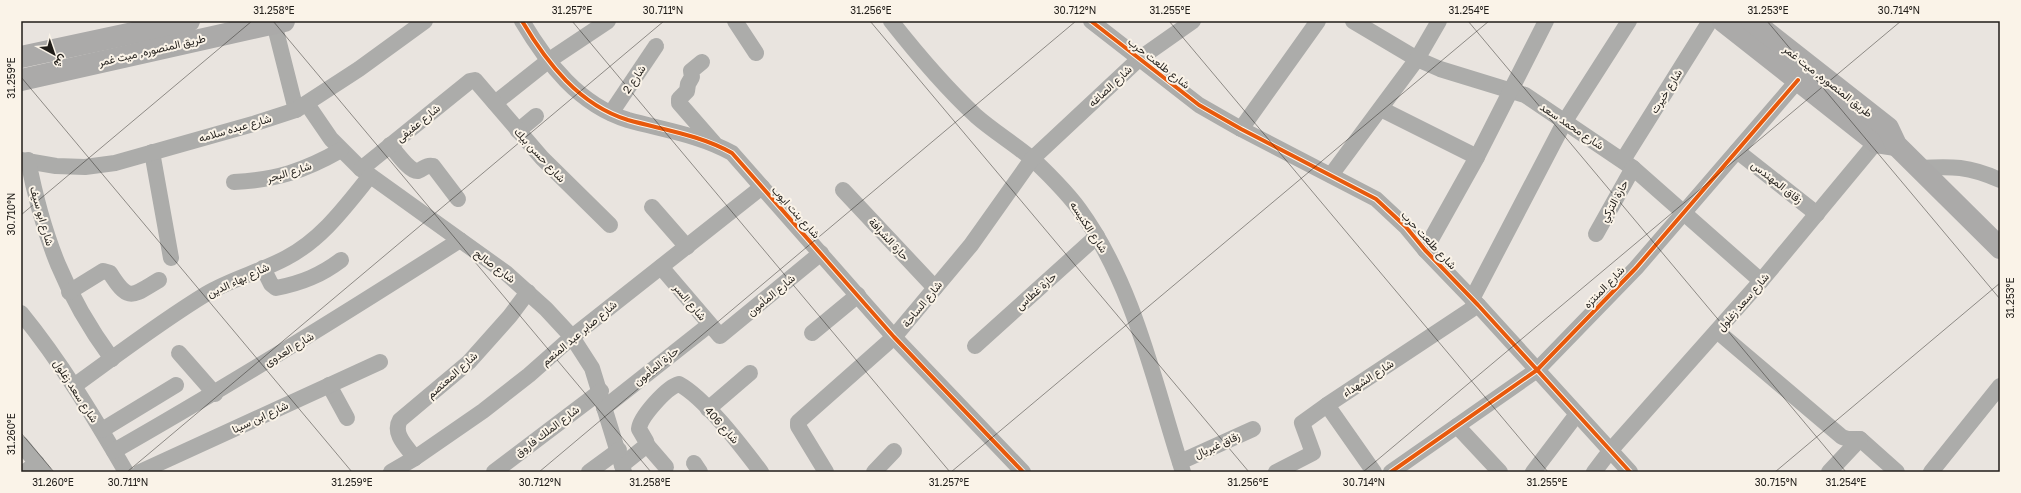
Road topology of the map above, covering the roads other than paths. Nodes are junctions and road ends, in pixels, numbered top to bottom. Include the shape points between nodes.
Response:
1 (188, 21) edge
2 (425, 21) edge
3 (522, 21) edge
4 (608, 21) edge
5 (736, 21) edge
6 (892, 21) edge
7 (1091, 21) edge
8 (1193, 21) edge
9 (1318, 21) edge
10 (1353, 21) edge
11 (1439, 21) edge
12 (1546, 21) edge
13 (1629, 21) edge
14 (1710, 21) edge
15 (1723, 21) edge
16 (1752, 21) edge
17 (279, 22) edge
18 (123, 28) edge
19 (656, 46) dead end
20 (756, 53) dead end
21 (21, 57) edge
22 (1139, 59) junction
23 (1417, 59) junction
24 (548, 61) junction
25 (702, 62) dead end
26 (21, 80) edge
27 (476, 80) joint
28 (1798, 80) junction
29 (1510, 89) junction
30 (495, 103) junction
31 (302, 107) junction
32 (1381, 109) junction
33 (612, 113) junction
34 (536, 116) dead end
35 (1565, 122) junction
36 (1241, 129) junction
37 (518, 131) junction
38 (1887, 138) junction
39 (715, 144) junction
40 (390, 146) junction
41 (341, 150) junction
42 (1737, 151) junction
43 (152, 152) junction
44 (1476, 157) junction
45 (1032, 159) junction
46 (24, 160) edge
47 (1628, 164) junction
48 (1919, 168) junction
49 (365, 172) junction
50 (1331, 175) junction
51 (2000, 180) edge
52 (234, 182) dead end
53 (762, 187) junction
54 (843, 190) dead end
55 (458, 199) dead end
56 (652, 207) dead end
57 (1683, 212) junction
58 (1817, 214) junction
59 (610, 225) dead end
60 (1596, 234) dead end
61 (1097, 236) junction
62 (460, 240) junction
63 (687, 247) junction
64 (2000, 248) edge
65 (1425, 250) junction
66 (821, 253) junction
67 (171, 258) dead end
68 (341, 260) dead end
69 (263, 268) junction
70 (661, 268) junction
71 (159, 280) dead end
72 (1761, 281) junction
73 (935, 288) junction
74 (69, 292) junction
75 (528, 292) junction
76 (858, 295) junction
77 (1475, 302) junction
78 (21, 312) edge
79 (708, 325) junction
80 (1717, 331) junction
81 (812, 333) dead end
82 (720, 336) joint
83 (572, 337) junction
84 (894, 337) junction
85 (975, 346) dead end
86 (179, 353) dead end
87 (112, 359) junction
88 (380, 362) dead end
89 (1537, 370) junction
90 (750, 373) dead end
91 (176, 385) dead end
92 (329, 385) junction
93 (74, 386) junction
94 (2000, 386) edge
95 (600, 391) junction
96 (215, 394) junction
97 (1327, 405) junction
98 (604, 408) junction
99 (708, 409) junction
100 (1577, 414) junction
101 (347, 418) dead end
102 (1457, 426) junction
103 (1254, 429) dead end
104 (102, 430) junction
105 (1860, 439) junction
106 (21, 444) edge
107 (646, 445) junction
108 (114, 451) junction
109 (894, 451) dead end
110 (1610, 451) junction
111 (415, 458) junction
112 (622, 462) edge
113 (666, 467) dead end
114 (1182, 467) edge
115 (35, 469) edge
116 (1017, 470) edge
117 (126, 472) edge
118 (140, 472) edge
119 (391, 472) edge
120 (494, 472) edge
121 (589, 472) edge
122 (761, 472) edge
123 (826, 472) edge
124 (874, 472) edge
125 (1276, 472) edge
126 (1374, 472) edge
127 (1391, 472) edge
128 (1500, 472) edge
129 (1533, 472) edge
130 (1594, 472) edge
131 (1630, 472) edge
132 (1829, 472) edge
133 (1897, 472) edge
134 (1930, 472) edge

1 - 18 main road, طريق المنصوره, ميت غمر
2 - 31 street, شارع عبده سلامه
3 - 24 street, شارع بنت ايوب
4 - 24 street
5 - 20 street
6 - 45 street, شارع الكنيسه via 918,54 976,116
7 - 22 street, شارع طلعت حرب
8 - 22 street, شارع الصاغه
9 - 36 street
10 - 23 street, شارع محمد سعد
11 - 23 street
12 - 29 street
13 - 35 street
14 - 47 street, شارع خيرت
15 - 28 main road, طريق المنصوره, ميت غمر
16 - 38 main road, طريق المنصوره, ميت غمر
17 - 26 main road, طريق المنصوره, ميت غمر
17 - 31 street, شارع صالح
18 - 21 main road, طريق المنصوره, ميت غمر
19 - 33 street, شارع 2
22 - 36 street, شارع طلعت حرب via 1199,105
22 - 45 street, شارع الصاغه
23 - 29 street, شارع محمد سعد via 1440,69
23 - 32 street
24 - 30 street
24 - 33 street, شارع بنت ايوب via 562,78 594,105
25 - 39 street via 691,71 688,90 679,102
27 - 30 street, شارع حسن بيك
27 - 40 street, شارع عفيفى via 470,81
28 - 38 main road, طريق المنصوره, ميت غمر
28 - 42 street, شارع المنتزه
29 - 35 street, شارع محمد سعد via 1525,95
29 - 44 street
30 - 37 street, شارع حسن بيك
31 - 41 street, شارع صالح
31 - 43 street, شارع عبده سلامه via 253,124
32 - 44 street
32 - 50 street
33 - 39 street, شارع بنت ايوب
34 - 37 street
35 - 47 street, شارع محمد سعد
35 - 77 street
36 - 50 street, شارع طلعت حرب
37 - 59 street, شارع حسن بيك via 575,193
38 - 48 main road, طريق المنصوره, ميت غمر
38 - 58 street, شارع سعد زغلول
39 - 53 street, شارع بنت ايوب via 732,153
40 - 49 street, شارع عفيفى
40 - 55 street via 412,170 418,171 426,166 433,166
41 - 49 street, شارع صالح
41 - 52 street, شارع البحر via 316,164 290,174
42 - 57 street, شارع المنتزه
42 - 58 street, زقاق المهندس
43 - 46 street, شارع عبده سلامه via 115,163 85,166 56,166
43 - 67 street
44 - 65 street
45 - 61 street, شارع الكنيسه via 1078,207
45 - 73 street, شارع الساحة via 970,245
46 - 74 street, شارع ابو سيف via 43,228
47 - 57 street, شارع محمد سعد
47 - 60 street, حارة التركي
48 - 51 street via 1954,166 1984,173
48 - 64 main road, طريق المنصوره, ميت غمر
49 - 62 street, شارع صالح
49 - 69 street, شارع بهاء الدين via 323,232 305,247
50 - 65 street, شارع طلعت حرب via 1376,199 1406,227
53 - 63 street, شارع صابر عبد المنعم
53 - 66 street, شارع بنت ايوب
54 - 73 street, حارة الشرافة
56 - 63 street
57 - 72 street, شارع محمد سعد
57 - 89 street, شارع المنتزه via 1636,268
58 - 72 street, شارع سعد زغلول
61 - 85 street, حارة غطاس
61 - 114 street, شارع الكنيسه via 1136,322
62 - 75 street, شارع صالح
62 - 96 street, شارع العدوى
63 - 70 street, شارع صابر عبد المنعم
65 - 77 street, شارع طلعت حرب
66 - 76 street, شارع بنت ايوب
66 - 82 street, شارع المأمون
68 - 69 street via 312,278 276,288 271,284
69 - 87 street, شارع بهاء الدين via 211,291
70 - 79 street, شارع السر
70 - 83 street, شارع صابر عبد المنعم
71 - 74 street via 137,294 128,294 120,289 110,273 103,271
72 - 80 street, شارع سعد زغلول
73 - 84 street, شارع الساحة
74 - 87 street, شارع ابو سيف via 92,332
75 - 83 street, شارع صالح
75 - 111 street, شارع المعتصم via 470,362 400,420 398,434
76 - 81 street
76 - 84 street, شارع بنت ايوب
77 - 89 street, شارع طلعت حرب
77 - 97 street, شارع الشهداء
78 - 93 street, شارع سعد زغلول
79 - 82 street, شارع السر
79 - 98 street, حارة المأمون
80 - 105 street via 1842,437
80 - 110 street, شارع سعد زغلول
83 - 95 street, شارع صالح via 592,368
83 - 111 street, شارع صابر عبد المنعم via 483,412
84 - 116 street, شارع بنت ايوب
84 - 123 street, شارع الساحة via 797,422
86 - 96 street
87 - 93 street, شارع بهاء الدين
88 - 92 street, شارع ابن سينا
89 - 100 street, شارع طلعت حرب
89 - 102 street, شارع المنتزه
90 - 99 street
91 - 104 street
92 - 101 street
92 - 118 street, شارع ابن سينا
93 - 104 street, شارع سعد زغلول
94 - 134 street
95 - 98 street, شارع صالح
95 - 120 street, شارع الملك فاروق
96 - 108 street, شارع العدوى
97 - 125 street, شارع الشهداء via 1302,424 1313,453
97 - 126 street
98 - 112 street, شارع صالح
99 - 107 street, شارع 406 via 679,384 660,398 641,422 639,428 647,442
99 - 122 street, شارع 406
100 - 110 street, شارع طلعت حرب
100 - 129 street
102 - 127 street, شارع المنتزه
102 - 128 street
103 - 114 street, زقاق غبريال
104 - 108 street, شارع سعد زغلول
105 - 132 street
105 - 133 street
106 - 115 street
107 - 112 street
107 - 113 street
108 - 117 street, شارع سعد زغلول
109 - 124 street
110 - 130 street, شارع سعد زغلول
110 - 131 street, شارع طلعت حرب
111 - 119 street, شارع صابر عبد المنعم
112 - 121 street

